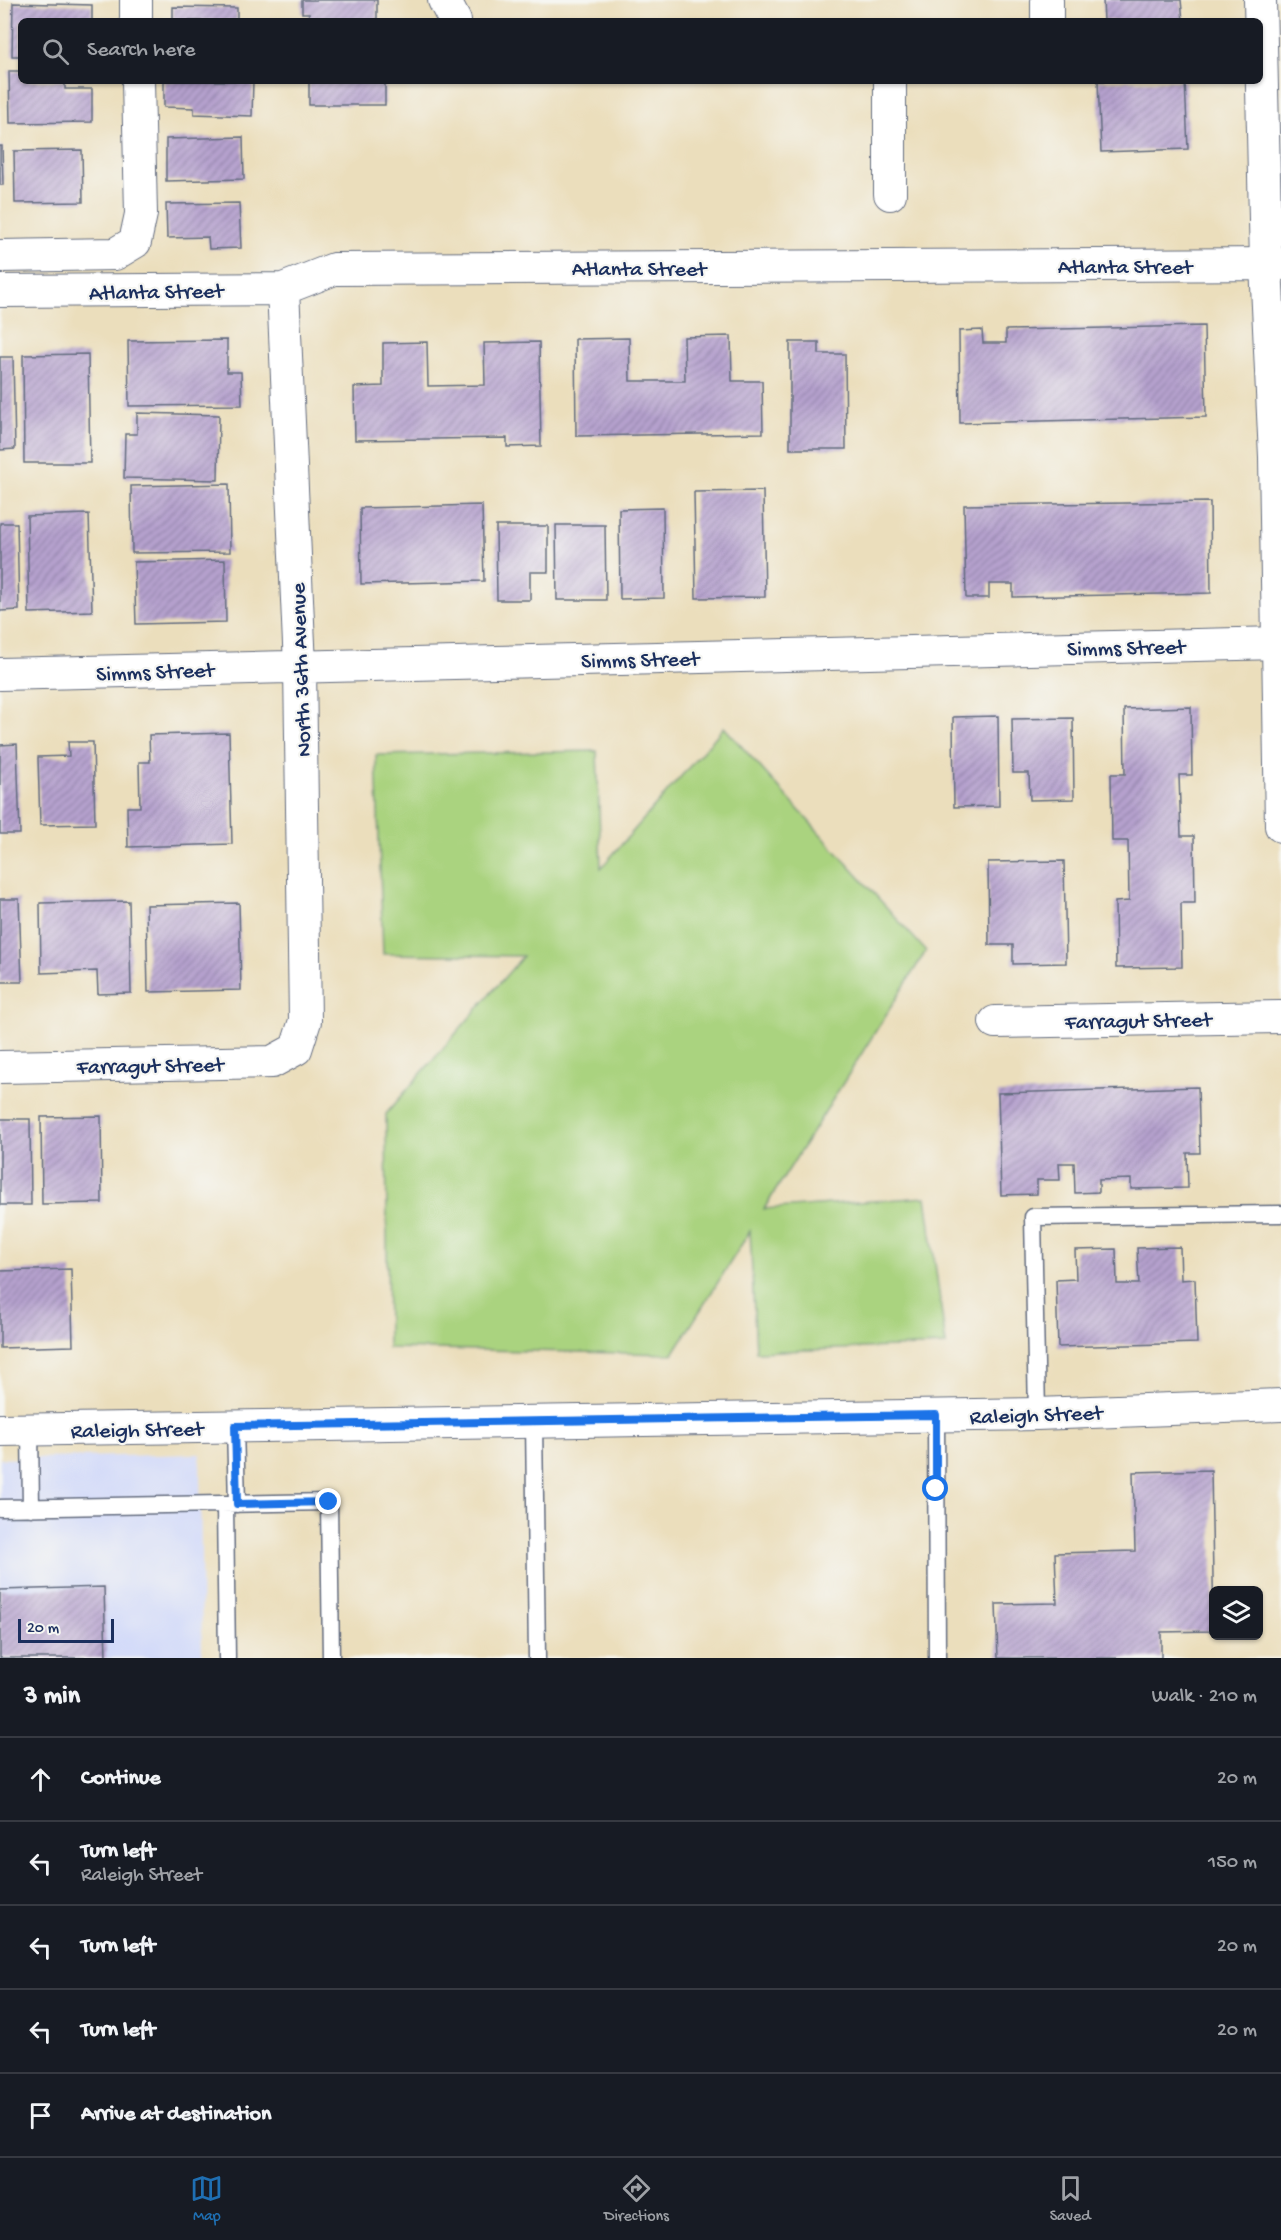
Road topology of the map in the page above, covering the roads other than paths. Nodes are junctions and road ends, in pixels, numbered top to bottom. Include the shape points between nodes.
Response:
1 (136, 0) edge
2 (444, 0) edge
3 (1047, 0) edge
4 (1260, 0) edge
5 (136, 18) edge
6 (453, 18) edge
7 (1047, 18) edge
8 (1261, 18) edge
9 (1263, 57) edge
10 (138, 84) edge
11 (890, 84) edge
12 (890, 194) dead end
13 (0, 256) edge
14 (1274, 264) edge
15 (283, 289) junction
16 (0, 291) edge
17 (1279, 643) edge
18 (300, 666) junction
19 (0, 674) edge
20 (1281, 826) edge
21 (1281, 1017) edge
22 (995, 1022) dead end
23 (296, 1049) joint
24 (0, 1066) edge
25 (1281, 1214) edge
26 (1281, 1404) edge
27 (1037, 1414) junction
28 (936, 1415) junction
29 (534, 1422) junction
30 (235, 1426) junction
31 (15, 1430) edge
32 (231, 1504) junction
33 (0, 1508) edge
34 (32, 1508) junction
35 (227, 1658) edge
36 (331, 1658) edge
37 (537, 1658) edge
38 (937, 1658) edge

1 - 5 street
2 - 6 street
3 - 7 street
4 - 8 street
9 - 14 street
10 - 13 street via 141,214 135,242 115,254
11 - 12 street
14 - 15 street, Atlanta Street via 334,269
14 - 17 street
15 - 16 street, Atlanta Street
15 - 18 street, North 36th Avenue
17 - 18 street, Simms Street
17 - 20 street
18 - 19 street, Simms Street
18 - 23 street, North 36th Avenue via 305,1021
21 - 22 street, Farragut Street
23 - 24 street, Farragut Street via 272,1062
25 - 27 lane via 1033,1217
26 - 27 street, Raleigh Street
27 - 28 street, Raleigh Street
28 - 29 street, Raleigh Street
28 - 38 lane
29 - 30 street, Raleigh Street
29 - 37 lane
30 - 31 street, Raleigh Street
30 - 32 lane
31 - 34 lane
32 - 34 lane
32 - 35 lane
32 - 36 lane via 329,1502
33 - 34 lane

